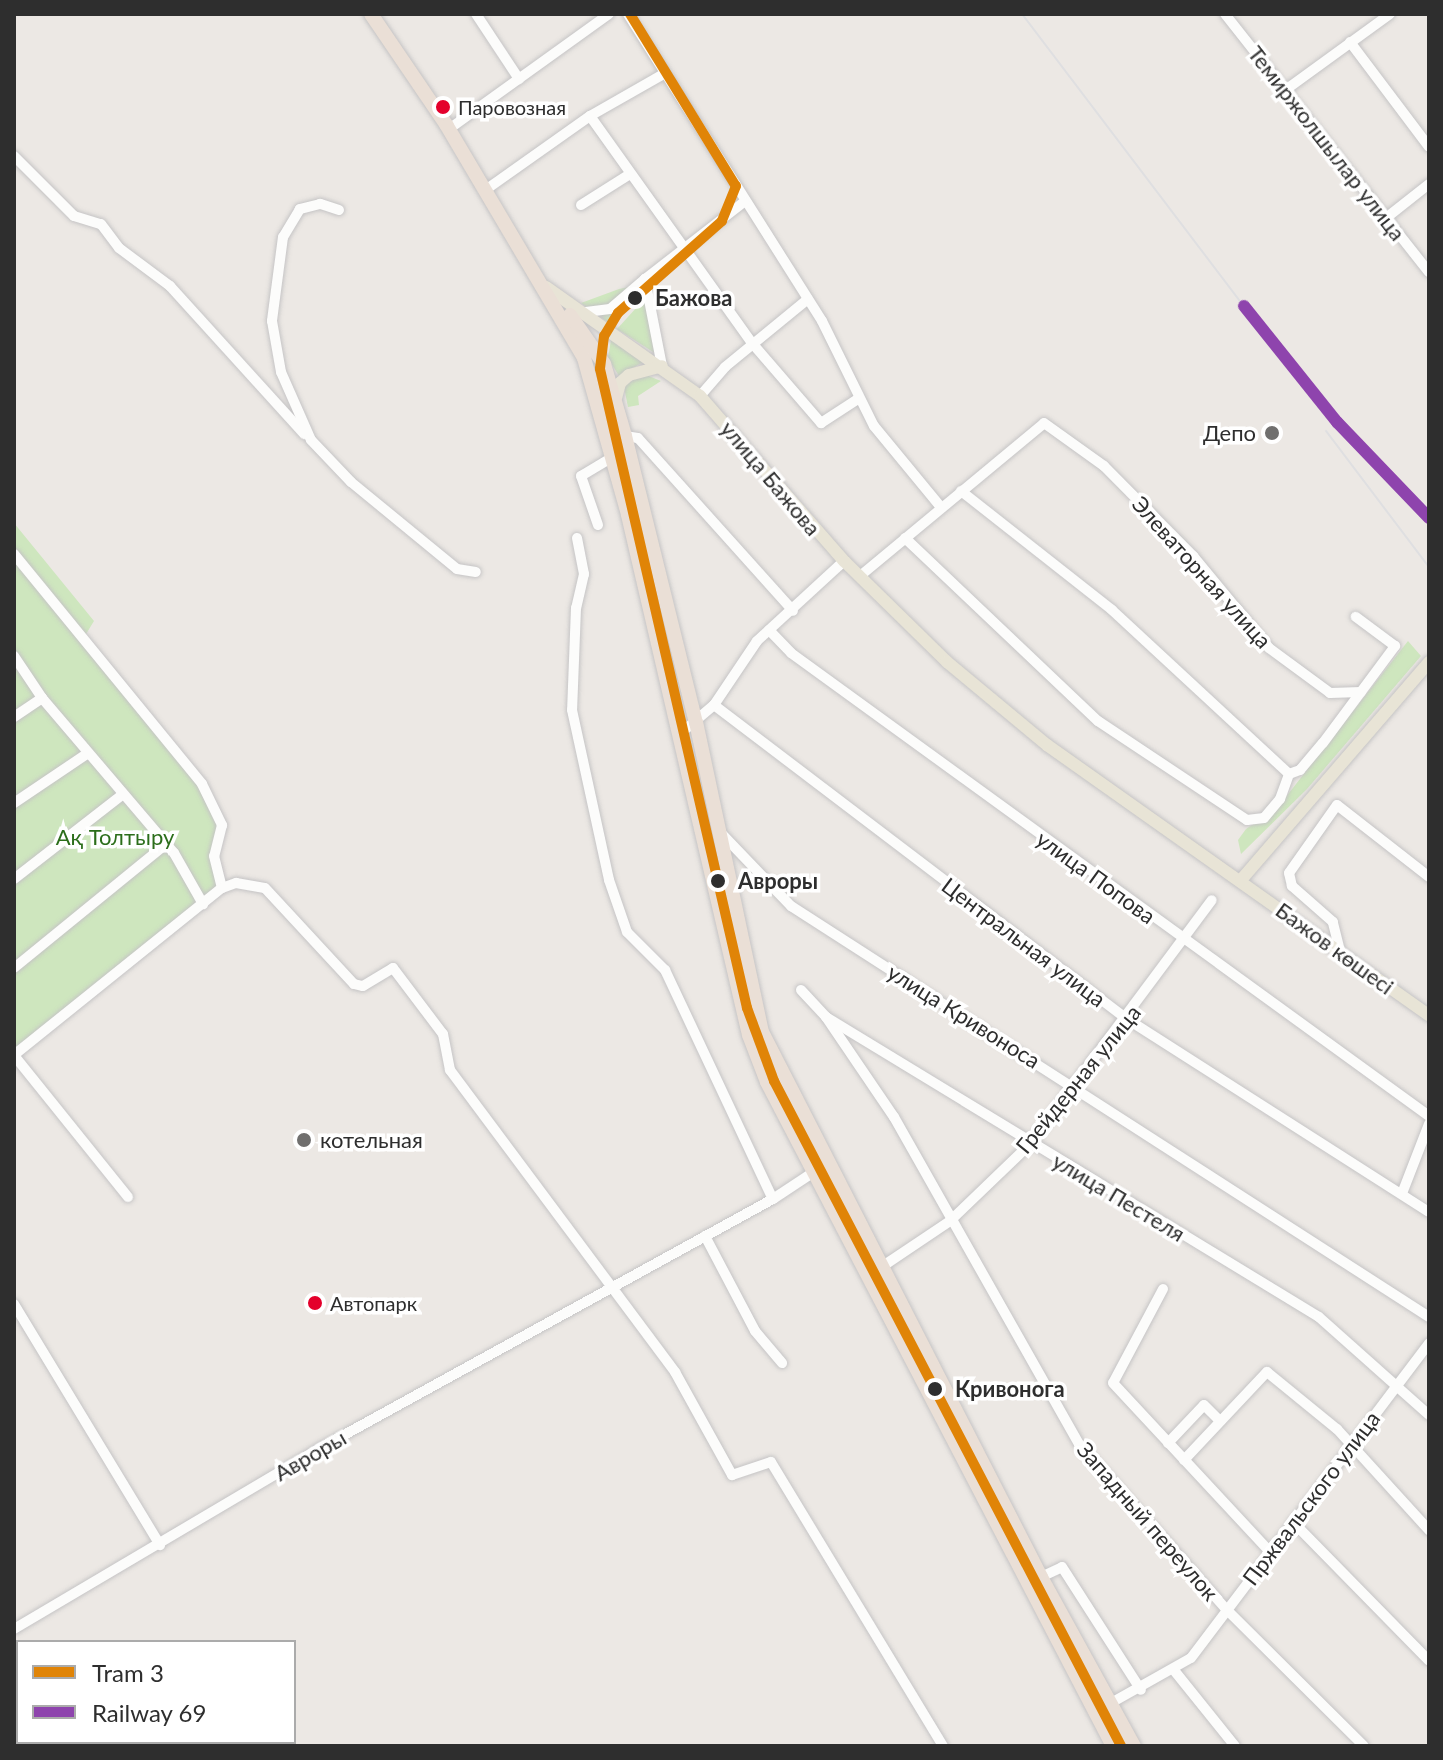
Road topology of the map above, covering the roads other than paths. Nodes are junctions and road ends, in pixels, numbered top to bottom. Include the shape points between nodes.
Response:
1 (371, 14) edge
2 (476, 14) edge
3 (609, 14) edge
4 (628, 14) edge
5 (1225, 14) edge
6 (1390, 14) edge
7 (1350, 42) junction
8 (662, 75) junction
9 (519, 79) junction
10 (1284, 91) junction
11 (590, 116) junction
12 (449, 129) junction
13 (1429, 147) edge
14 (14, 156) edge
15 (630, 174) junction
16 (1429, 184) edge
17 (484, 191) junction
18 (744, 202) junction
19 (581, 205) dead end
20 (339, 210) dead end
21 (1386, 218) junction
22 (682, 250) junction
23 (1429, 272) edge
24 (645, 279) junction
25 (546, 287) junction
26 (808, 299) junction
27 (586, 312) junction
28 (752, 343) junction
29 (662, 366) junction
30 (700, 396) junction
31 (858, 399) junction
32 (615, 402) junction
33 (625, 436) junction
34 (311, 440) junction
35 (613, 457) junction
36 (961, 491) junction
37 (940, 506) junction
38 (598, 525) dead end
39 (577, 538) dead end
40 (905, 538) junction
41 (14, 554) edge
42 (844, 561) junction
43 (476, 572) dead end
44 (860, 576) junction
45 (793, 611) junction
46 (1356, 617) dead end
47 (769, 630) junction
48 (14, 656) edge
49 (1429, 662) edge
50 (1361, 692) junction
51 (42, 698) junction
52 (714, 705) junction
53 (14, 717) edge
54 (696, 722) junction
55 (681, 733) junction
56 (88, 753) junction
57 (1289, 774) junction
58 (123, 794) junction
59 (14, 803) edge
60 (709, 829) junction
61 (166, 844) junction
62 (1429, 877) edge
63 (14, 879) edge
64 (1241, 880) junction
65 (222, 888) junction
66 (1212, 900) dead end
67 (203, 904) junction
68 (1183, 942) junction
69 (1340, 951) junction
70 (14, 968) edge
71 (801, 990) dead end
72 (1429, 1015) edge
73 (826, 1017) junction
74 (1127, 1019) junction
75 (1076, 1087) junction
76 (1429, 1116) edge
77 (1429, 1124) edge
78 (1030, 1144) junction
79 (829, 1162) junction
80 (814, 1172) junction
81 (1403, 1191) junction
82 (128, 1197) dead end
83 (773, 1199) junction
84 (1429, 1212) edge
85 (950, 1221) junction
86 (705, 1236) junction
87 (883, 1266) junction
88 (609, 1289) junction
89 (1163, 1289) dead end
90 (14, 1304) edge
91 (1429, 1317) edge
92 (1429, 1343) edge
93 (782, 1363) dead end
94 (1398, 1383) junction
95 (1429, 1415) edge
96 (1220, 1421) junction
97 (1168, 1443) junction
98 (1350, 1447) junction
99 (1184, 1460) junction
100 (1293, 1522) junction
101 (1429, 1530) edge
102 (160, 1545) junction
103 (1270, 1552) junction
104 (1041, 1577) junction
105 (1226, 1609) junction
106 (14, 1629) edge
107 (1429, 1661) edge
108 (1173, 1669) junction
109 (1141, 1690) junction
110 (1113, 1705) junction
111 (1095, 1712) junction
112 (943, 1746) edge
113 (1113, 1746) edge
114 (1134, 1746) edge
115 (1235, 1746) edge
116 (1364, 1746) edge

1 - 12 highway, улица Бажова
2 - 9 street
3 - 9 street
4 - 8 street
5 - 10 street, Темиржолшылар улица
6 - 7 street
7 - 10 street
7 - 13 street
8 - 11 street
8 - 18 street
9 - 12 street
10 - 21 street, Темиржолшылар улица
11 - 15 street
11 - 17 street
12 - 17 highway, улица Бажова
14 - 34 street via 74,216 101,224 119,248 170,286 278,411
15 - 19 street
15 - 22 street
16 - 21 street
17 - 25 highway, улица Бажова
18 - 22 street
18 - 26 street
20 - 34 street via 310,205 291,218 276,285 273,344
21 - 23 street, Темиржолшылар улица
22 - 24 street
22 - 28 street
24 - 27 street via 610,309
24 - 29 street
25 - 27 main road, улица Бажова
25 - 32 highway via 604,364
25 - 35 highway via 584,358
26 - 28 street
26 - 31 street
27 - 29 main road, улица Бажова
28 - 30 street
28 - 31 street via 821,423
29 - 30 main road, улица Бажова
29 - 32 main road via 629,375 620,383
30 - 42 main road, улица Бажова
31 - 37 street
32 - 33 highway
33 - 45 street via 638,438
33 - 54 highway
34 - 43 street via 405,530 457,569
35 - 38 street via 581,476
35 - 55 highway
36 - 37 street
36 - 50 street, Элеваторная улица via 1044,423 1112,474 1193,556 1269,648 1330,693
36 - 57 street via 1112,610
37 - 40 street
39 - 83 street via 584,574 576,608 572,710 609,880 627,932 665,970
40 - 44 street
40 - 57 street via 1098,721 1247,820 1264,818 1280,799
41 - 65 street via 202,784 222,825 214,856
42 - 44 main road, улица Бажова
42 - 45 street
44 - 64 main road, улица Бажова via 947,662 1047,745
45 - 47 street
46 - 50 street via 1395,646
47 - 52 street via 733,670
47 - 68 street, улица Попова via 791,653
48 - 51 street
49 - 64 main road
50 - 57 street via 1300,770
51 - 53 street
51 - 56 street
52 - 54 street
52 - 74 street, Центральная улица
54 - 55 street
54 - 60 highway
55 - 60 highway
56 - 58 street
56 - 59 street
58 - 61 street
58 - 63 street
60 - 75 street, улица Кривоноса via 791,906
60 - 79 highway via 762,1032
60 - 80 highway via 749,1035
61 - 67 street
61 - 70 street
62 - 69 street via 1337,805 1289,873 1292,886 1333,922
64 - 69 main road, Бажов көшесі
65 - 67 street
65 - 88 street via 236,883 265,888 354,984 363,986 393,968 443,1034 450,1070
66 - 68 street, Грейдерная улица
67 - 82 street via 14,1055
68 - 74 street, Грейдерная улица
68 - 76 street, улица Попова
69 - 72 main road, Бажов көшесі
71 - 73 street, улица Пестеля
73 - 78 street, улица Пестеля
73 - 85 street, Западный переулок via 894,1117
74 - 75 street, Грейдерная улица
74 - 81 street, Центральная улица
75 - 78 street, Грейдерная улица
75 - 91 street, улица Кривоноса
77 - 81 street
78 - 85 street, Грейдерная улица
78 - 94 street, улица Пестеля via 1319,1317
79 - 80 street, Авроры
79 - 87 highway
80 - 83 street, Авроры
80 - 111 highway
81 - 84 street, Центральная улица
83 - 86 street, Авроры
85 - 87 street, Грейдерная улица
85 - 105 street, Западный переулок via 1079,1444
86 - 88 street, Авроры
86 - 93 street via 755,1331
87 - 104 highway
88 - 102 street, Авроры via 324,1446
88 - 112 street via 675,1372 732,1475 771,1462
89 - 97 street via 1113,1383
90 - 102 street
92 - 94 street, Пржвальского улица
94 - 95 street, улица Пестеля
94 - 98 street, Пржвальского улица
96 - 97 street via 1204,1405
96 - 98 street via 1267,1372 1337,1429
96 - 99 street
97 - 99 street
98 - 100 street, Пржвальского улица
98 - 101 street
99 - 103 street
100 - 103 street, Пржвальского улица
100 - 107 street
102 - 106 street, Авроры
103 - 105 street, Пржвальского улица
104 - 109 street via 1062,1567
104 - 110 highway
105 - 108 street, Пржвальского улица via 1191,1658
105 - 116 street, Западный переулок
108 - 109 street, Пржвальского улица
108 - 115 street
109 - 110 street, Пржвальского улица
110 - 111 street, Пржвальского улица
110 - 114 highway
111 - 113 highway

